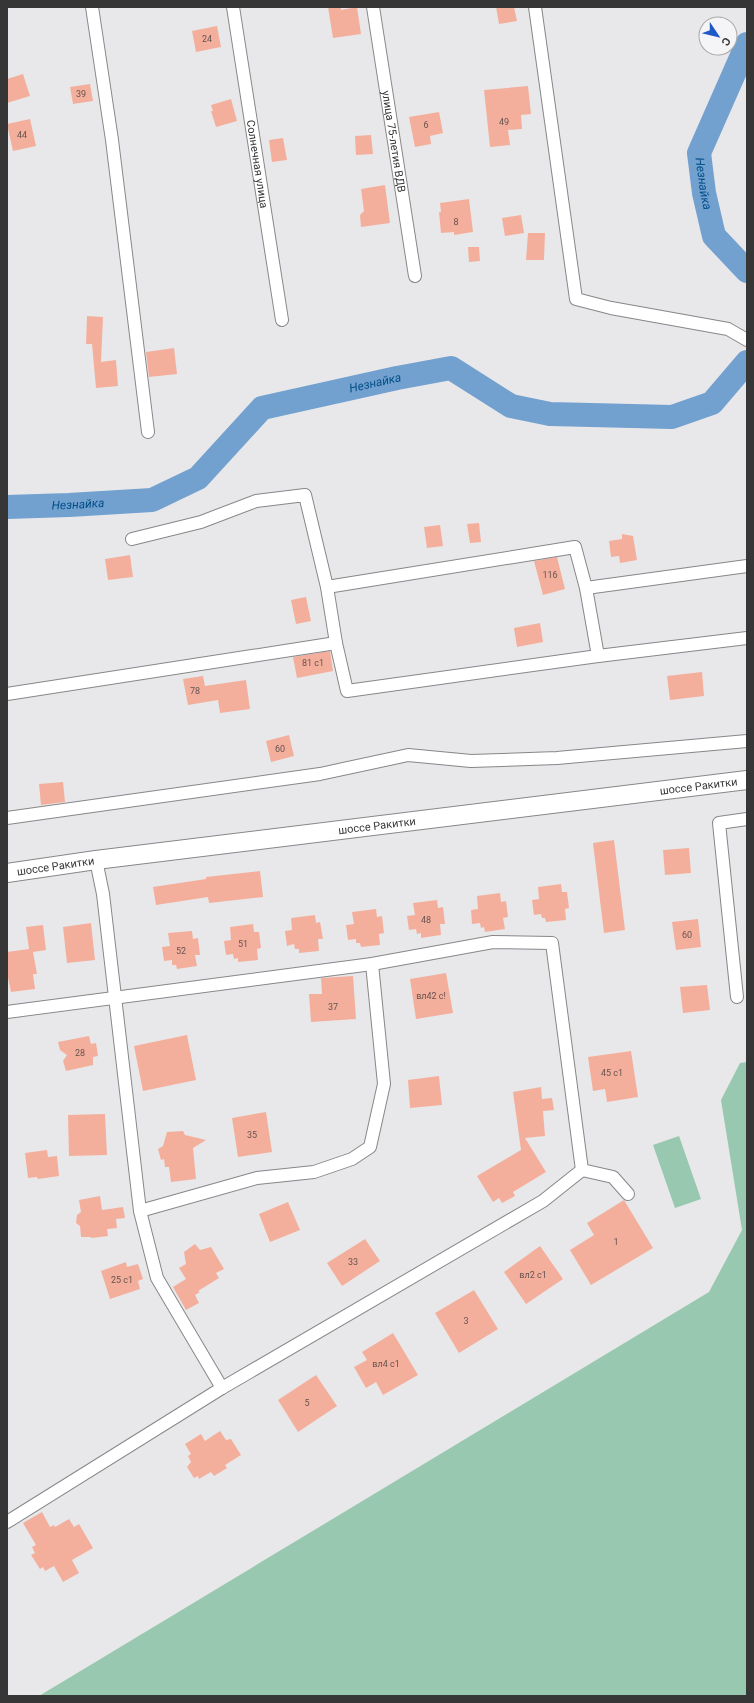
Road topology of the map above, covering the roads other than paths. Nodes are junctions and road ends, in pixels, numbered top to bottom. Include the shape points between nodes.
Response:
1 (92, 7) edge
2 (233, 7) edge
3 (373, 7) edge
4 (535, 7) edge
5 (415, 276) dead end
6 (282, 320) dead end
7 (747, 340) edge
8 (148, 432) dead end
9 (132, 539) dead end
10 (747, 566) edge
11 (327, 587) junction
12 (586, 588) junction
13 (747, 638) edge
14 (336, 643) junction
15 (598, 656) junction
16 (7, 694) edge
17 (747, 741) edge
18 (747, 780) edge
19 (7, 818) edge
20 (747, 819) edge
21 (96, 860) junction
22 (7, 874) edge
23 (372, 964) junction
24 (737, 997) dead end
25 (114, 999) junction
26 (7, 1012) edge
27 (582, 1170) junction
28 (628, 1194) dead end
29 (140, 1211) junction
30 (222, 1388) junction
31 (7, 1522) edge

1 - 8 street via 112,140
2 - 6 street, Солнечная улица
3 - 5 street, улица 75-летия ВДВ
4 - 7 street via 576,299 611,308 728,329
9 - 11 street via 201,522 256,501 305,495
10 - 12 street
11 - 12 street via 575,547
11 - 14 street
12 - 15 street
13 - 15 street
14 - 15 street via 347,691
14 - 16 street
17 - 19 street via 557,758 471,761 408,755 320,774
18 - 21 main road, шоссе Ракитки
20 - 24 street via 719,823
21 - 22 main road, шоссе Ракитки
21 - 25 street via 103,894
23 - 25 street
23 - 27 street via 493,942 552,944
23 - 29 street via 384,1084 370,1147 352,1159 314,1172 257,1178
25 - 26 street
25 - 29 street
27 - 28 street via 613,1177
27 - 30 street via 543,1201
29 - 30 street via 157,1278
30 - 31 street

